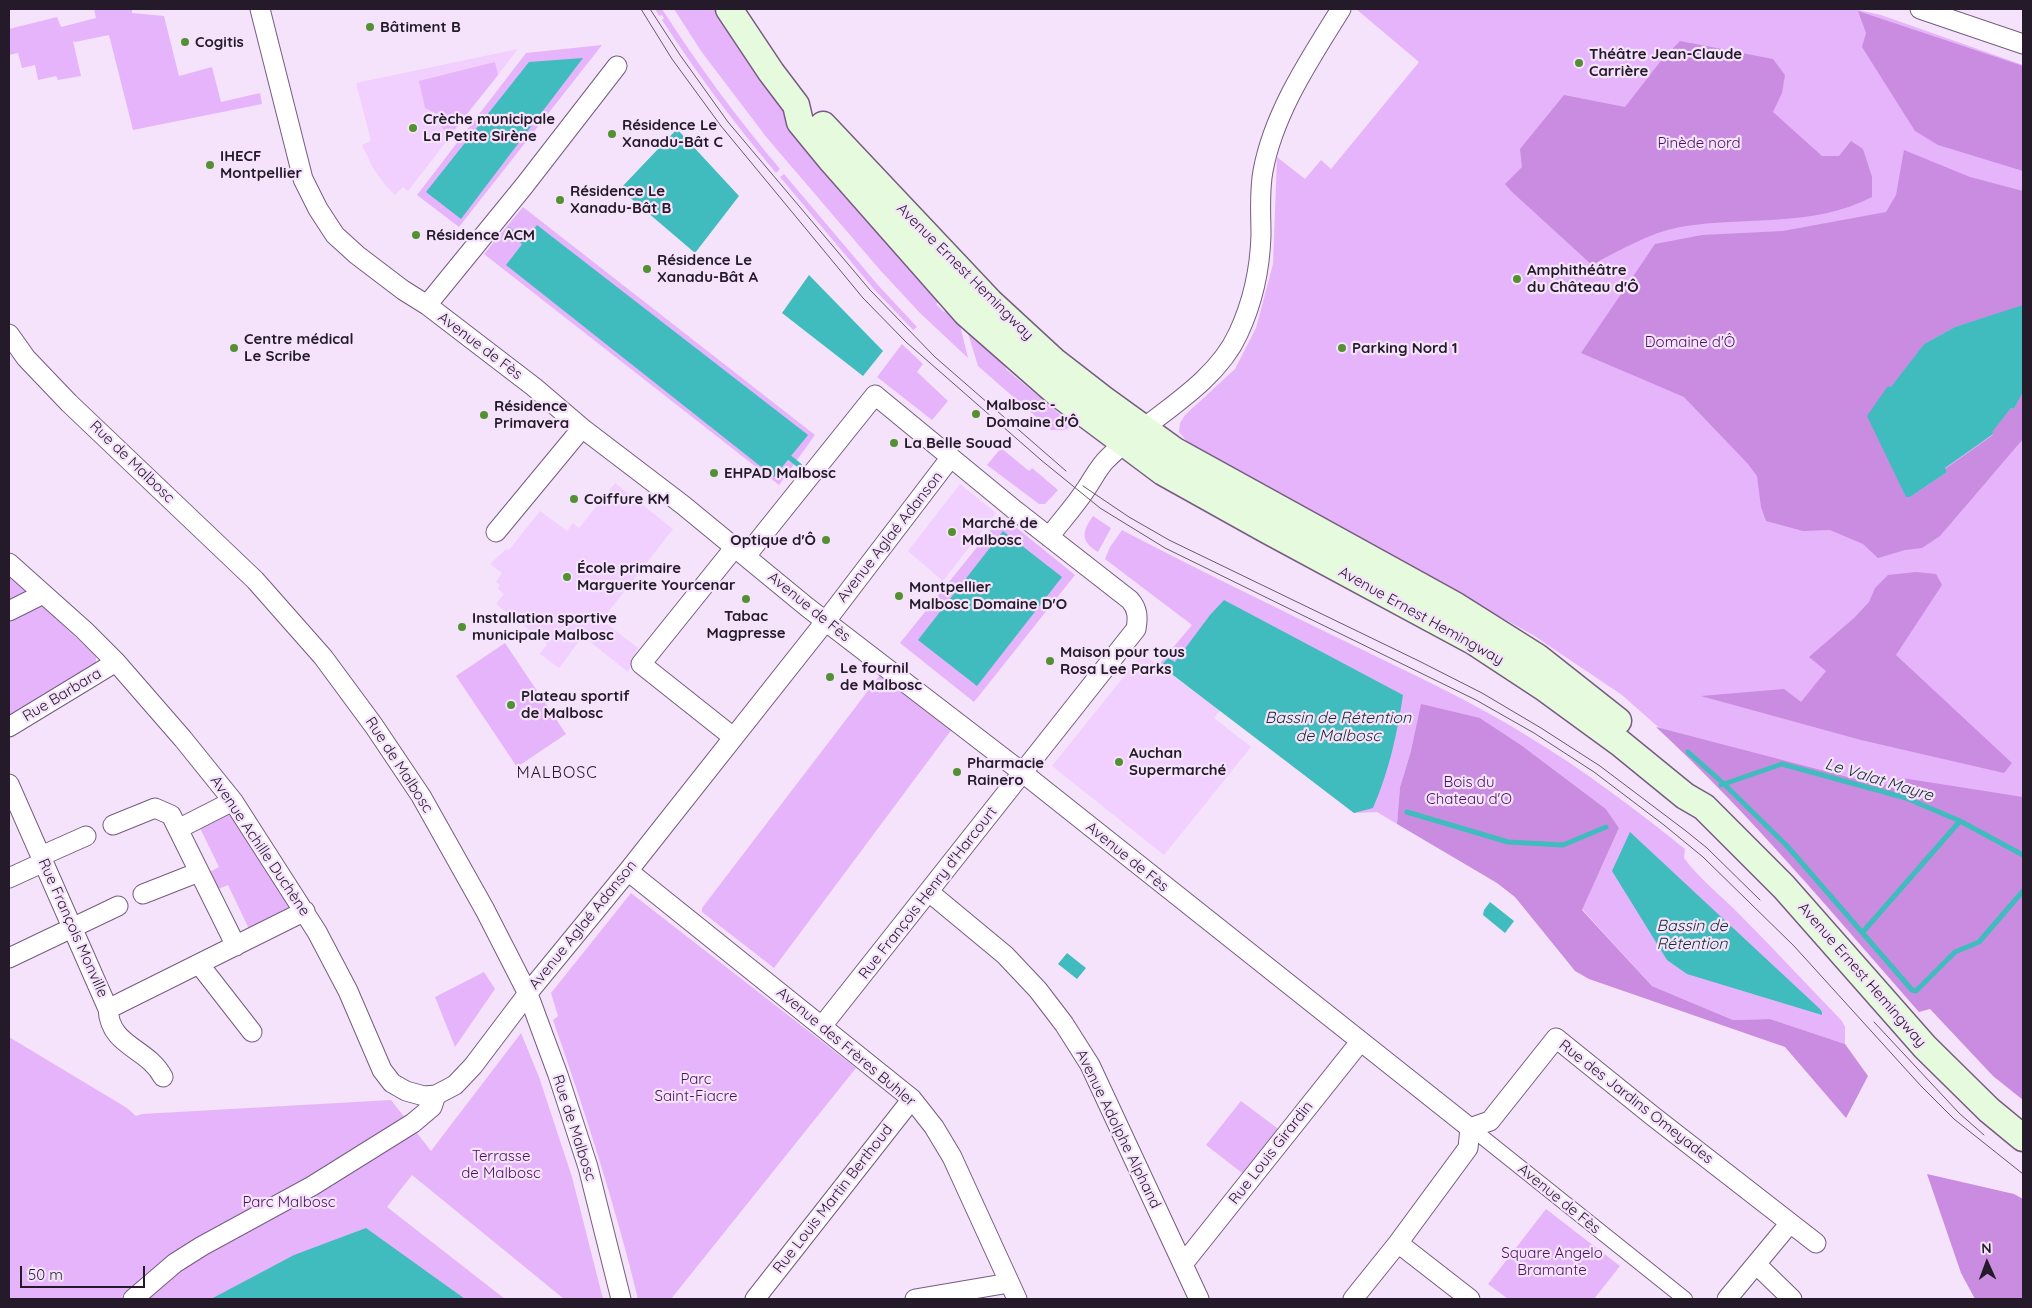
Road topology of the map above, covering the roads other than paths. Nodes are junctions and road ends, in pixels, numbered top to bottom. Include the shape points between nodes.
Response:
1 (260, 9) edge
2 (729, 9) edge
3 (1341, 9) edge
4 (1920, 9) edge
5 (1967, 16) edge
6 (2023, 44) edge
7 (617, 66) dead end
8 (796, 105) junction
9 (427, 305) junction
10 (9, 334) edge
11 (582, 428) junction
12 (1125, 444) junction
13 (951, 457) junction
14 (496, 532) dead end
15 (1049, 537) junction
16 (740, 552) junction
17 (9, 563) edge
18 (43, 594) junction
19 (9, 612) edge
20 (825, 621) junction
21 (116, 662) junction
22 (9, 727) edge
23 (733, 736) junction
24 (1023, 773) junction
25 (9, 784) edge
26 (234, 801) junction
27 (113, 825) dead end
28 (178, 829) junction
29 (86, 836) dead end
30 (42, 859) junction
31 (628, 871) junction
32 (199, 872) junction
33 (9, 878) edge
34 (929, 892) junction
35 (143, 894) dead end
36 (118, 906) dead end
37 (305, 911) junction
38 (73, 928) junction
39 (236, 946) junction
40 (9, 958) edge
41 (199, 964) junction
42 (528, 994) junction
43 (108, 1009) junction
44 (822, 1026) junction
45 (252, 1032) dead end
46 (1360, 1042) junction
47 (162, 1077) dead end
48 (436, 1095) junction
49 (912, 1099) junction
50 (1475, 1132) junction
51 (2023, 1138) edge
52 (1790, 1223) junction
53 (1398, 1243) junction
54 (1816, 1243) dead end
55 (1183, 1264) junction
56 (1756, 1264) junction
57 (1013, 1291) edge
58 (133, 1299) edge
59 (621, 1299) edge
60 (755, 1299) edge
61 (915, 1299) edge
62 (1200, 1299) edge
63 (1353, 1299) edge
64 (1470, 1299) edge
65 (1684, 1299) edge
66 (1727, 1299) edge
67 (1792, 1299) edge

1 - 9 street, Avenue de Fès via 303,179 318,209 335,235 357,255
2 - 8 main road, Avenue Ernest Hemingway
3 - 12 street via 1280,114 1267,152 1262,174 1257,281 1238,336 1202,381
4 - 5 street
5 - 6 street
7 - 9 street
8 - 12 main road, Avenue Ernest Hemingway via 812,113 997,308 1054,361
8 - 12 main road, Avenue Ernest Hemingway via 800,122 966,313 1056,392
9 - 11 street, Avenue de Fès
10 - 42 street, Rue de Malbosc via 26,358 69,403 255,580 323,657 421,796
11 - 14 street
11 - 16 street, Avenue de Fès
12 - 15 street
12 - 51 main road, Avenue Ernest Hemingway via 1163,472 1198,492 1473,642 1546,689 1620,743 1704,808 1784,887 1925,1047 1989,1110
13 - 15 street, Rue François Henry d'Harcourt
13 - 16 street, Rue François Henry d'Harcourt via 875,396
13 - 20 street, Avenue Aglaé Adanson
15 - 24 street, Rue François Henry d'Harcourt via 1130,600 1138,618 1136,629
16 - 20 street, Avenue de Fès
16 - 23 street via 642,664
17 - 18 street, Avenue Achille Duchène
18 - 19 street
18 - 21 street, Avenue Achille Duchène
20 - 23 street, Avenue Aglaé Adanson
20 - 24 street, Avenue de Fès
21 - 22 street, Rue Barbara
21 - 26 street, Avenue Achille Duchène
23 - 31 street, Avenue Aglaé Adanson
24 - 34 street, Rue François Henry d'Harcourt
24 - 46 street, Avenue de Fès
25 - 30 street, Rue François Monville
26 - 28 street
26 - 37 street, Avenue Achille Duchène
27 - 28 street via 154,808 172,815
28 - 32 street
29 - 30 street
30 - 33 street
30 - 38 street, Rue François Monville
31 - 42 street, Avenue Aglaé Adanson
31 - 44 street, Avenue des Frères Buhler
32 - 35 street
32 - 39 street
34 - 44 street, Rue François Henry d'Harcourt
34 - 55 street, Avenue Adolphe Alphand via 1005,955 1064,1024 1090,1065
36 - 38 street
37 - 39 street, Rue François Monville
37 - 48 street, Avenue Achille Duchène via 348,991 382,1070 392,1083 406,1091 424,1096
38 - 40 street
38 - 43 street, Rue François Monville
39 - 41 street, Rue François Monville
41 - 43 street, Rue François Monville
41 - 45 street
42 - 48 street, Avenue Aglaé Adanson via 473,1066 454,1085
42 - 59 street, Rue de Malbosc via 588,1167
43 - 47 street via 117,1036 151,1061
44 - 49 street, Avenue des Frères Buhler
46 - 50 street, Avenue de Fès
46 - 55 street, Rue Louis Girardin
48 - 58 street, Avenue Aglaé Adanson via 432,1107 413,1123 312,1186 202,1246 175,1263
49 - 57 street, Avenue des Frères Buhler via 952,1156
49 - 60 street, Rue Louis Martin Berthoud
50 - 52 street, Rue des Jardins Omeyades via 1490,1121 1556,1038
50 - 53 street via 1468,1148
50 - 65 street, Avenue de Fès
52 - 54 street, Rue des Jardins Omeyades
52 - 56 street
53 - 63 street
53 - 64 street
55 - 62 street, Avenue Adolphe Alphand
56 - 66 street
56 - 67 street
57 - 61 street

